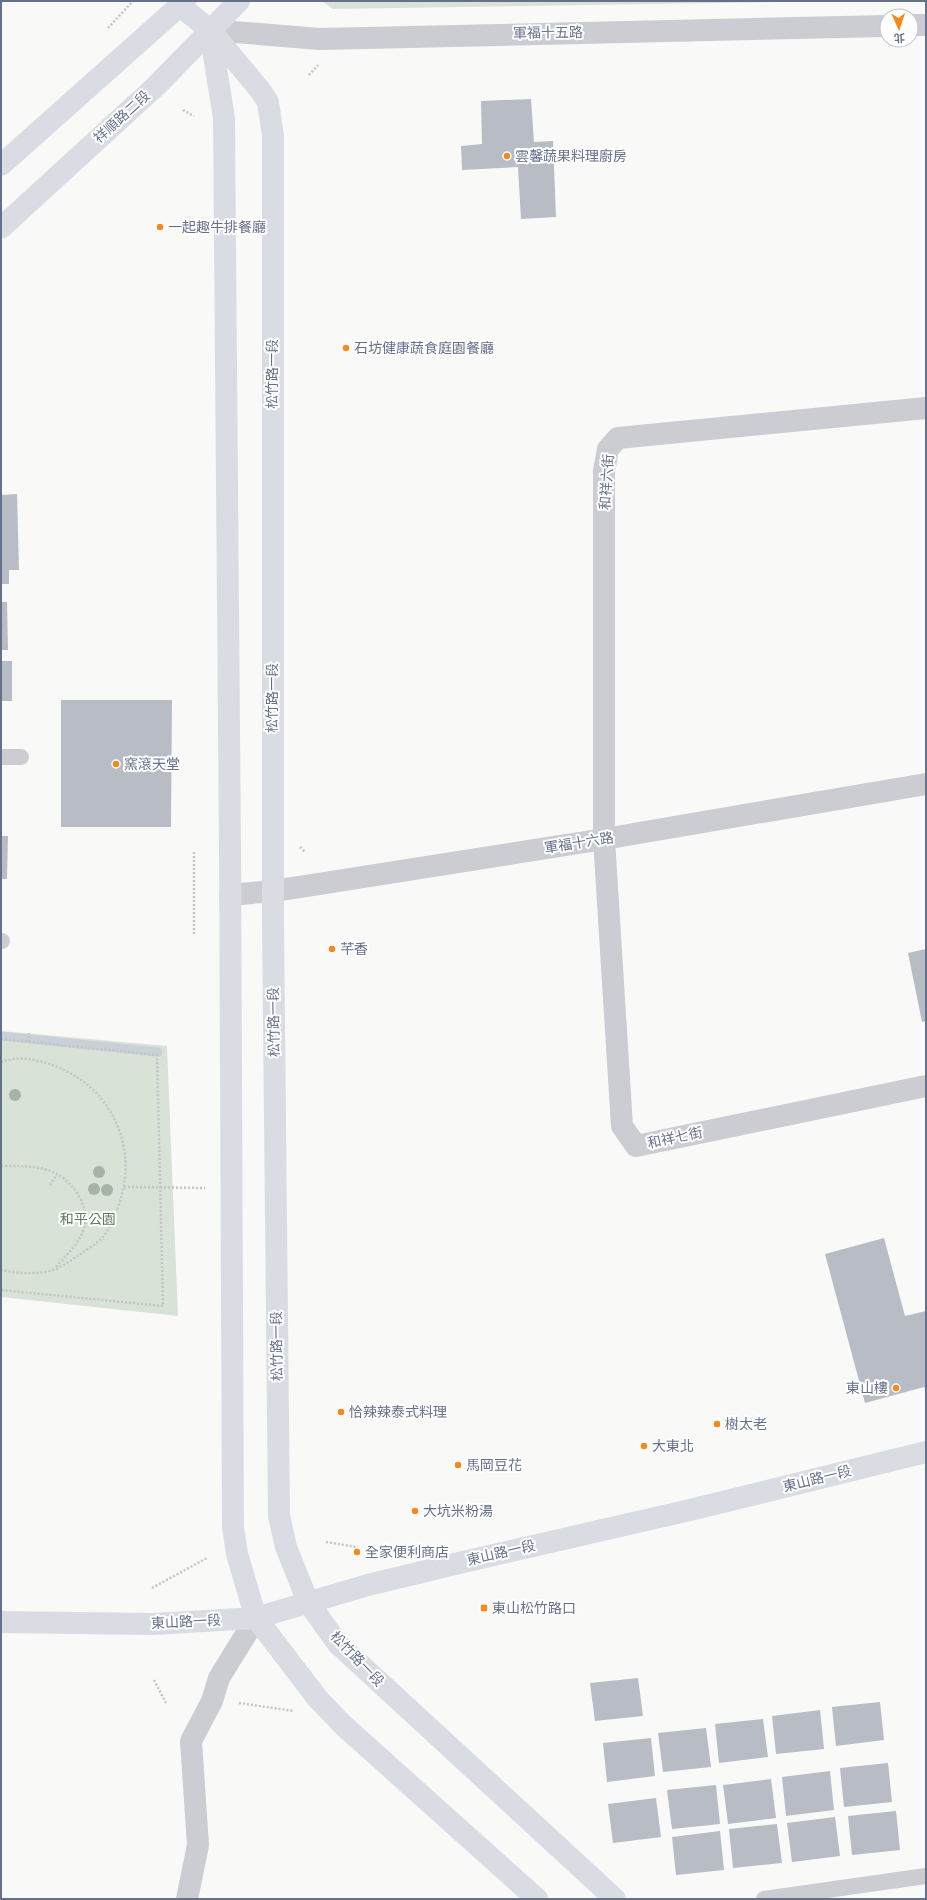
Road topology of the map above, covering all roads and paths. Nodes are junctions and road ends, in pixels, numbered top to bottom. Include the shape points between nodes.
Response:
1 (132, 1) edge
2 (239, 1) edge
3 (183, 4) edge
4 (879, 26) edge
5 (108, 28) dead end
6 (210, 30) junction
7 (321, 61) dead end
8 (309, 74) dead end
9 (183, 110) dead end
10 (194, 116) dead end
11 (1, 166) edge
12 (1, 228) edge
13 (926, 408) edge
14 (1, 756) edge
15 (21, 757) dead end
16 (926, 784) edge
17 (604, 839) junction
18 (298, 846) dead end
19 (194, 851) dead end
20 (305, 852) dead end
21 (273, 891) junction
22 (230, 894) junction
23 (194, 934) dead end
24 (30, 1033) dead end
25 (1, 1039) edge
26 (29, 1042) junction
27 (1, 1062) edge
28 (926, 1086) edge
29 (1, 1166) edge
30 (58, 1174) junction
31 (50, 1185) dead end
32 (124, 1187) junction
33 (160, 1187) junction
34 (232, 1188) junction
35 (53, 1269) junction
36 (1, 1270) edge
37 (1, 1290) edge
38 (926, 1452) edge
39 (326, 1542) dead end
40 (357, 1547) dead end
41 (207, 1558) dead end
42 (152, 1588) dead end
43 (308, 1602) junction
44 (256, 1618) junction
45 (1, 1622) edge
46 (154, 1680) dead end
47 (166, 1703) dead end
48 (238, 1703) dead end
49 (296, 1712) dead end
50 (926, 1876) edge
51 (187, 1899) edge
52 (537, 1899) edge
53 (616, 1899) edge
54 (764, 1899) edge

1 - 5 path
2 - 6 street, 祥順路二段
3 - 6 street, 松竹路一段
3 - 11 street
4 - 6 street, 軍福十五路 via 320,38
6 - 12 street, 祥順路二段 via 156,86
6 - 21 street, 松竹路一段 via 268,102 273,136
6 - 22 street via 224,118
7 - 8 path
9 - 10 path
13 - 17 street, 和祥六街 via 618,438 608,449 604,471
14 - 15 lane
16 - 17 street, 軍福十六路
17 - 21 street, 軍福十六路
17 - 28 street, 和祥七街 via 622,1126 636,1146
18 - 20 path
19 - 23 path
21 - 22 street, 軍福十六路
21 - 43 street, 松竹路一段 via 279,1516 286,1547
22 - 34 street
24 - 26 path
25 - 26 path
26 - 33 path via 158,1055
27 - 32 path via 27,1058 50,1064 81,1080 96,1094 118,1123 126,1162
29 - 30 path via 44,1168
30 - 31 path
30 - 35 path via 74,1188 85,1206 86,1217 84,1228 78,1238
32 - 33 path
32 - 35 path via 112,1224 102,1238
33 - 34 path
33 - 37 path via 163,1306
34 - 44 street via 233,1527 237,1554
35 - 36 path via 24,1274
38 - 43 street, 東山路一段 via 690,1510 459,1562
39 - 40 path
41 - 42 path
43 - 44 street, 東山路一段
43 - 53 street, 松竹路一段 via 338,1644
44 - 45 street, 東山路一段 via 153,1624
44 - 51 street via 219,1678 212,1701 191,1741 198,1845
44 - 52 street via 318,1699 343,1725
46 - 47 path
48 - 49 path
50 - 54 lane

